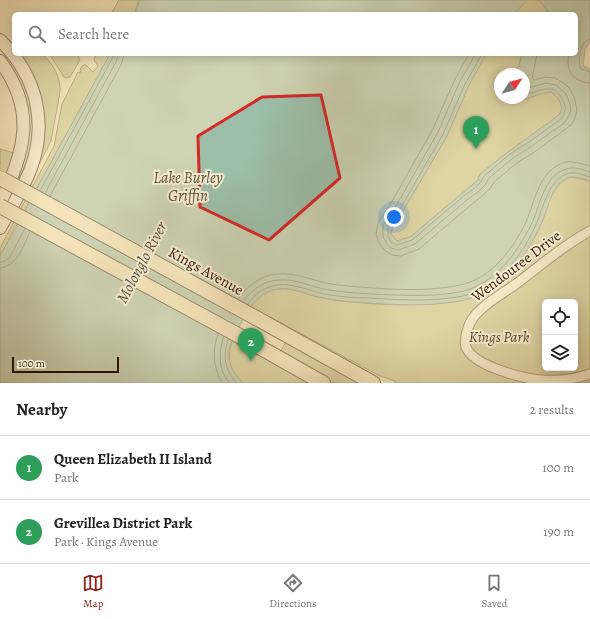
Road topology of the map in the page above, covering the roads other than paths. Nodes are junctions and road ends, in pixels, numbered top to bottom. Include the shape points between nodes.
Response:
1 (3, 44) edge
2 (12, 54) edge
3 (14, 56) edge
4 (0, 61) edge
5 (1, 179) edge
6 (0, 204) edge
7 (0, 228) edge
8 (590, 232) edge
9 (590, 374) edge
10 (537, 381) edge
11 (323, 383) edge
12 (373, 383) edge

1 - 2 main road
3 - 7 main road via 32,84 39,123 30,169
4 - 6 main road via 17,90 23,110 24,130 22,149
5 - 12 main road, Kings Avenue, bridge
6 - 11 main road, bridge
8 - 10 street, Wendouree Drive via 560,249 478,311 468,328 466,346 475,357 494,368
9 - 10 street, Wendouree Drive

